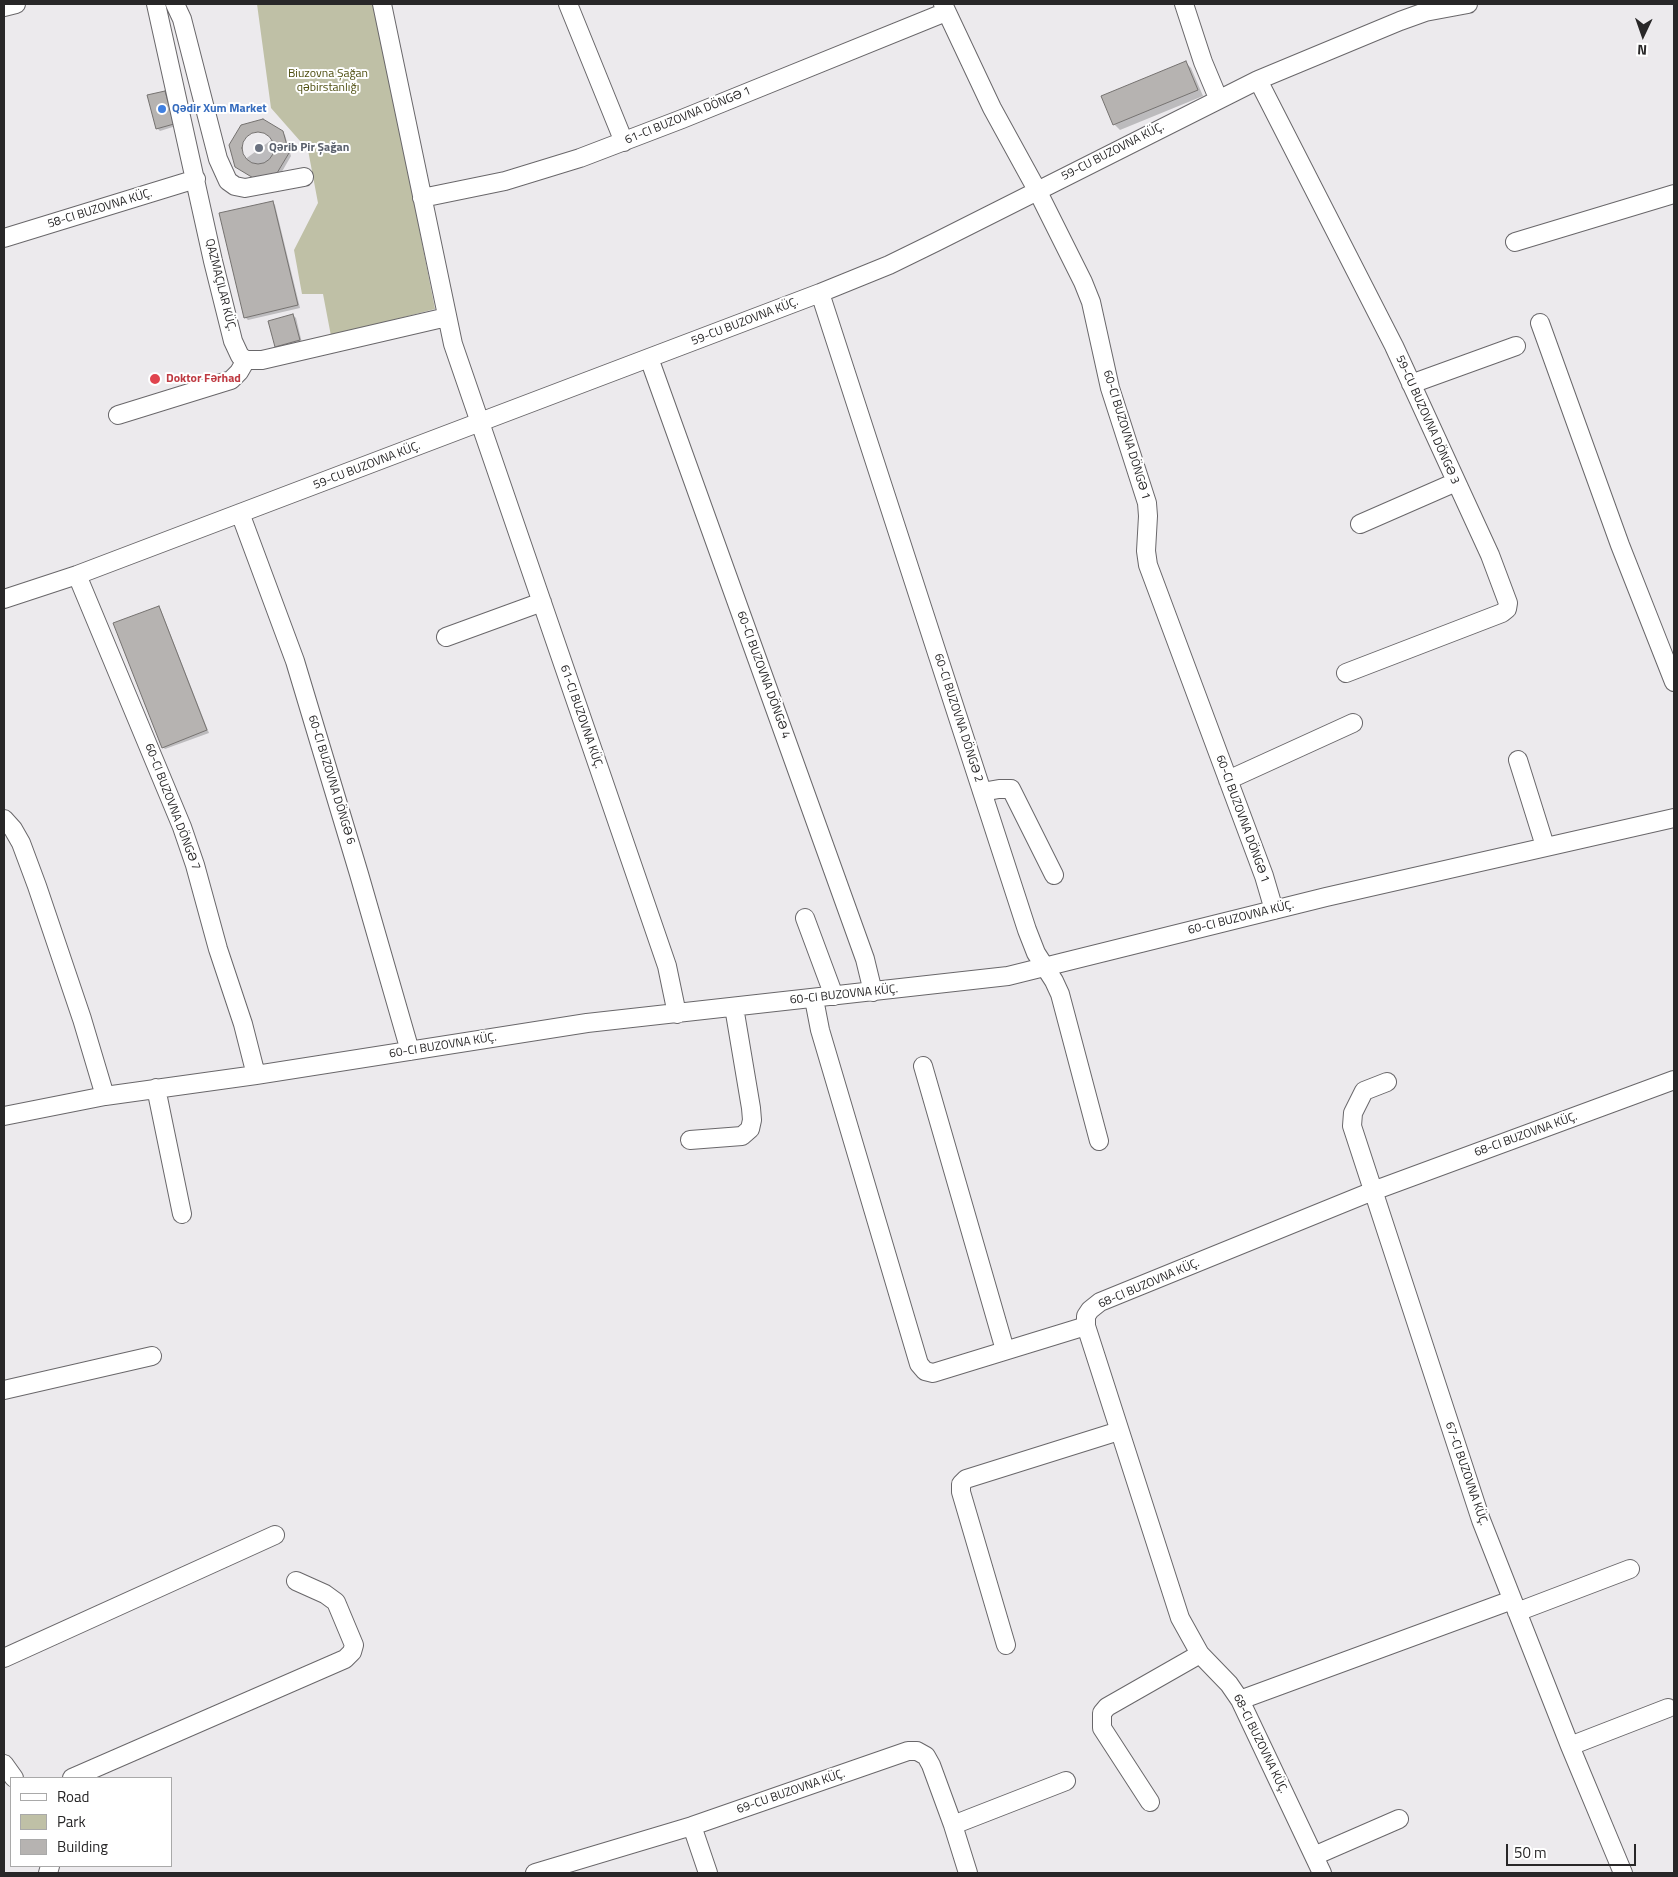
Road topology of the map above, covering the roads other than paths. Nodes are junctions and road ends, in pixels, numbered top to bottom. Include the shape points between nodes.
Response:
1 (16, 4) edge
2 (156, 4) edge
3 (175, 4) edge
4 (382, 4) edge
5 (568, 4) edge
6 (1184, 4) edge
7 (1468, 4) edge
8 (4, 7) edge
9 (945, 8) edge
10 (1424, 8) edge
11 (1258, 80) junction
12 (1218, 98) junction
13 (624, 142) junction
14 (304, 177) dead end
15 (196, 179) junction
16 (1037, 190) junction
17 (1674, 194) edge
18 (422, 198) junction
19 (4, 238) edge
20 (1515, 242) dead end
21 (820, 293) junction
22 (447, 317) junction
23 (1540, 323) dead end
24 (1516, 346) dead end
25 (649, 358) junction
26 (246, 360) junction
27 (1411, 384) junction
28 (118, 415) dead end
29 (480, 423) junction
30 (1456, 482) junction
31 (240, 513) junction
32 (1360, 524) dead end
33 (77, 575) junction
34 (4, 598) edge
35 (542, 602) junction
36 (446, 637) dead end
37 (1346, 673) dead end
38 (1674, 682) edge
39 (1353, 723) dead end
40 (1518, 760) dead end
41 (1228, 780) junction
42 (982, 792) junction
43 (1674, 818) edge
44 (4, 819) edge
45 (1545, 846) junction
46 (1054, 875) dead end
47 (1274, 910) junction
48 (805, 918) dead end
49 (1046, 967) junction
50 (872, 992) junction
51 (834, 996) junction
52 (814, 999) junction
53 (734, 1007) junction
54 (677, 1014) junction
55 (410, 1051) junction
56 (923, 1066) dead end
57 (256, 1075) junction
58 (1674, 1080) edge
59 (1387, 1082) dead end
60 (156, 1088) junction
61 (105, 1096) junction
62 (4, 1116) edge
63 (690, 1140) dead end
64 (1099, 1140) dead end
65 (1373, 1191) junction
66 (182, 1214) dead end
67 (1086, 1326) junction
68 (1005, 1350) junction
69 (152, 1356) dead end
70 (4, 1390) edge
71 (1119, 1430) junction
72 (275, 1535) dead end
73 (1630, 1568) dead end
74 (296, 1581) dead end
75 (1515, 1606) junction
76 (1006, 1645) dead end
77 (1200, 1654) junction
78 (4, 1658) edge
79 (1240, 1700) junction
80 (1668, 1708) dead end
81 (1570, 1746) junction
82 (4, 1764) edge
83 (13, 1777) edge
84 (74, 1777) edge
85 (1066, 1781) dead end
86 (1150, 1802) dead end
87 (1399, 1819) dead end
88 (953, 1825) junction
89 (692, 1826) junction
90 (1314, 1856) junction
91 (535, 1873) edge
92 (708, 1873) edge
93 (968, 1873) edge
94 (1322, 1873) edge
95 (1623, 1873) edge

1 - 8 street
2 - 15 street
3 - 14 street via 182,19 218,159 228,181 245,188
4 - 18 street, 61-CI BUZOVNA KÜÇ.
5 - 13 street
6 - 12 street
7 - 10 street, 59-CU BUZOVNA KÜÇ.
9 - 13 street, 61-CI BUZOVNA DÖNGƏ 1
9 - 16 street via 992,108
10 - 11 street, 59-CU BUZOVNA KÜÇ.
11 - 12 street, 59-CU BUZOVNA KÜÇ.
11 - 27 street, 59-CU BUZOVNA DÖNGƏ 3
12 - 16 street, 59-CU BUZOVNA KÜÇ.
13 - 18 street, 61-CI BUZOVNA DÖNGƏ 1 via 513,178
15 - 19 street, 58-CI BUZOVNA KÜÇ.
15 - 26 street via 233,341 240,356
16 - 21 street, 59-CU BUZOVNA KÜÇ. via 896,261
16 - 41 street via 1091,302 1110,388 1147,503 1148,566
17 - 20 street
18 - 22 street, 61-CI BUZOVNA KÜÇ.
21 - 25 street, 59-CU BUZOVNA KÜÇ.
21 - 42 street
22 - 26 street via 262,360
22 - 29 street, 61-CI BUZOVNA KÜÇ.
23 - 38 street via 1620,545
24 - 27 street
25 - 29 street, 59-CU BUZOVNA KÜÇ.
25 - 50 street via 864,959
26 - 28 street via 231,380
27 - 30 street, 59-CU BUZOVNA DÖNGƏ 3
29 - 31 street, 59-CU BUZOVNA KÜÇ.
29 - 35 street, 61-CI BUZOVNA KÜÇ.
30 - 32 street
30 - 37 street, 59-CU BUZOVNA DÖNGƏ 3 via 1490,555 1506,596 1507,609
31 - 33 street, 59-CU BUZOVNA KÜÇ.
31 - 55 street via 295,662
33 - 34 street, 59-CU BUZOVNA KÜÇ.
33 - 57 street via 182,828 244,1024
35 - 36 street
35 - 54 street, 61-CI BUZOVNA KÜÇ. via 667,966
39 - 41 street
40 - 45 street
41 - 47 street
42 - 46 street via 999,788 1011,790
42 - 49 street via 1031,943
43 - 45 street
44 - 61 street via 21,843 37,886
45 - 47 street
47 - 49 street
48 - 51 street
49 - 50 street via 1008,976
49 - 64 street via 1060,994
50 - 51 street
51 - 52 street
52 - 53 street
52 - 68 street via 820,1030 919,1364 925,1371 934,1373
53 - 54 street
53 - 63 street via 751,1108 750,1129 742,1136
54 - 55 street via 587,1023
55 - 57 street
56 - 68 street
57 - 60 street
58 - 65 street, 68-CI BUZOVNA KÜÇ.
59 - 65 street, 67-CI BUZOVNA KÜÇ. via 1364,1091 1352,1113 1352,1126
60 - 61 street
60 - 66 street
61 - 62 street
65 - 67 street, 68-CI BUZOVNA KÜÇ. via 1100,1302 1086,1316
65 - 75 street, 67-CI BUZOVNA KÜÇ. via 1457,1451
67 - 68 street
67 - 71 street, 68-CI BUZOVNA KÜÇ.
69 - 70 street
71 - 76 street via 966,1479 961,1484
71 - 77 street, 68-CI BUZOVNA KÜÇ. via 1174,1603
72 - 78 street
73 - 75 street
74 - 84 street via 336,1602 354,1645 345,1659
75 - 79 street
75 - 81 street, 67-CI BUZOVNA KÜÇ.
77 - 79 street, 68-CI BUZOVNA KÜÇ.
77 - 86 street via 1102,1712 1102,1728
79 - 90 street, 68-CI BUZOVNA KÜÇ.
80 - 81 street
81 - 95 street, 67-CI BUZOVNA KÜÇ.
82 - 83 street
85 - 88 street
87 - 90 street
88 - 89 street, 69-CU BUZOVNA KÜÇ. via 931,1765 918,1750
88 - 93 street, 69-CU BUZOVNA KÜÇ.
89 - 91 street, 69-CU BUZOVNA KÜÇ.
89 - 92 street
90 - 94 street, 68-CI BUZOVNA KÜÇ.

